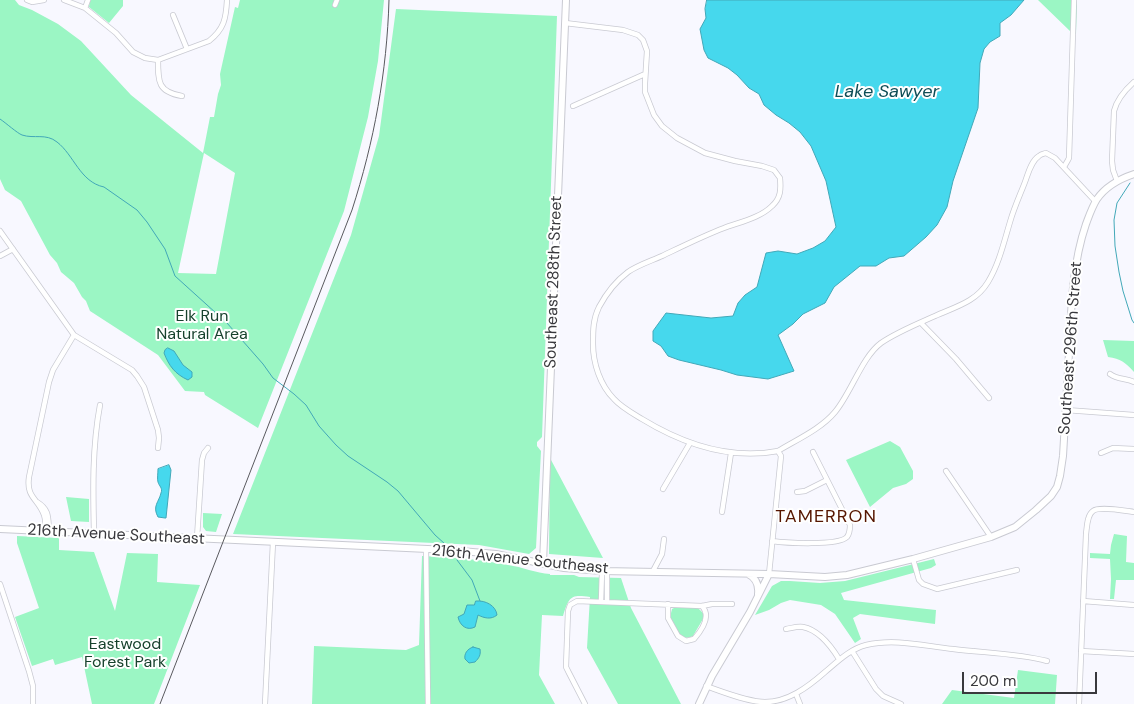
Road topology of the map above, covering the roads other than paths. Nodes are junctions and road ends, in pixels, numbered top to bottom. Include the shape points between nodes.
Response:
1 (27, 0) edge
2 (44, 0) edge
3 (64, 0) edge
4 (88, 0) edge
5 (227, 0) edge
6 (566, 0) edge
7 (1074, 0) edge
8 (85, 8) junction
9 (173, 15) dead end
10 (565, 22) junction
11 (187, 49) junction
12 (158, 60) junction
13 (646, 74) junction
14 (1134, 82) edge
15 (182, 96) dead end
16 (573, 106) dead end
17 (1064, 167) junction
18 (1134, 174) edge
19 (1117, 181) junction
20 (1095, 201) junction
21 (0, 231) edge
22 (13, 249) junction
23 (0, 256) edge
24 (921, 322) junction
25 (74, 335) junction
26 (1110, 374) dead end
27 (1134, 382) edge
28 (989, 398) dead end
29 (100, 405) dead end
30 (1066, 410) junction
31 (1134, 415) edge
32 (690, 443) junction
33 (158, 448) dead end
34 (208, 448) dead end
35 (1134, 449) edge
36 (778, 451) junction
37 (812, 452) dead end
38 (731, 453) junction
39 (1101, 453) dead end
40 (946, 471) dead end
41 (827, 480) junction
42 (663, 489) dead end
43 (797, 492) dead end
44 (1051, 496) joint
45 (722, 512) dead end
46 (1134, 512) edge
47 (0, 529) edge
48 (47, 531) junction
49 (94, 533) junction
50 (991, 537) junction
51 (197, 538) junction
52 (664, 539) dead end
53 (772, 541) junction
54 (273, 542) junction
55 (426, 550) junction
56 (913, 559) junction
57 (543, 563) junction
58 (1017, 570) dead end
59 (605, 571) junction
60 (653, 571) junction
61 (747, 574) junction
62 (769, 574) junction
63 (0, 584) edge
64 (758, 598) junction
65 (1083, 601) junction
66 (604, 602) junction
67 (668, 604) junction
68 (732, 604) dead end
69 (1134, 604) edge
70 (702, 606) junction
71 (786, 629) dead end
72 (852, 651) junction
73 (1081, 651) junction
74 (1134, 654) edge
75 (839, 659) junction
76 (1048, 661) dead end
77 (706, 686) junction
78 (796, 694) junction
79 (744, 701) edge
80 (33, 704) edge
81 (265, 704) edge
82 (428, 704) edge
83 (585, 704) edge
84 (699, 704) edge
85 (800, 704) edge
86 (901, 704) edge
87 (1079, 704) edge

1 - 2 street
3 - 8 street
4 - 8 street
5 - 11 street via 226,15 218,34
6 - 10 street, Southeast 288th Street
7 - 17 street via 1069,158
8 - 12 street via 116,33 133,52
9 - 11 street
10 - 13 street via 638,35 647,51
10 - 57 street, Southeast 288th Street
11 - 12 street
12 - 15 street via 158,78 162,86 168,92
13 - 16 street
13 - 32 street via 645,92 650,106 662,126 677,138 704,153 774,170 780,178 778,199 766,211 712,232 629,272 605,297 596,315 592,332 593,354 602,382 614,400 655,427
14 - 19 street via 1120,96 1114,111 1112,161
17 - 20 street
17 - 24 street via 1048,154 1035,160 988,283 969,301
18 - 19 street
19 - 20 street
20 - 30 street, Southeast 296th Street via 1077,259
21 - 22 street
22 - 23 street
22 - 25 street
24 - 28 street
24 - 36 street via 874,349 828,420
25 - 33 street via 128,367 137,376 144,387 158,430
25 - 48 street via 49,382 28,486 34,500 44,506
26 - 27 street
29 - 49 street via 93,453
30 - 31 street
30 - 44 street, Southeast 296th Street via 1060,476
32 - 38 street
32 - 42 street
34 - 51 street via 202,460
35 - 39 street via 1113,448
36 - 38 street
36 - 53 street via 781,456
37 - 41 street
38 - 45 street
40 - 50 street
41 - 43 street
41 - 53 street via 850,526 847,537 804,543
44 - 50 street, 216th Avenue Southeast via 1015,527
46 - 65 street via 1097,509 1092,512 1086,534
47 - 48 street, 216th Avenue Southeast
48 - 49 street, 216th Avenue Southeast
49 - 51 street, 216th Avenue Southeast
50 - 56 street, 216th Avenue Southeast
51 - 54 street, 216th Avenue Southeast
52 - 60 street via 662,554
53 - 62 street
54 - 55 street, 216th Avenue Southeast
54 - 81 street
55 - 57 street, 216th Avenue Southeast via 496,554
55 - 82 street
56 - 58 street via 919,580 936,589
56 - 62 street, 216th Avenue Southeast via 836,576
57 - 59 street, 216th Avenue Southeast
59 - 60 street, 216th Avenue Southeast
59 - 66 street
60 - 61 street, 216th Avenue Southeast
61 - 62 street, 216th Avenue Southeast
61 - 64 street via 758,585
62 - 64 street
63 - 80 street via 29,671
64 - 77 street
65 - 69 street
65 - 73 street
66 - 67 street
66 - 83 street via 577,601 570,605 568,611 566,666
67 - 70 street
67 - 70 street via 668,618 678,636 686,640 694,639 706,619
68 - 70 street
71 - 75 street via 801,627 812,630 823,638
72 - 75 street
72 - 76 street via 864,645 904,643
72 - 86 street via 876,689
73 - 74 street
73 - 87 street
75 - 78 street
77 - 79 street
77 - 84 street
78 - 79 street via 780,700
78 - 85 street

